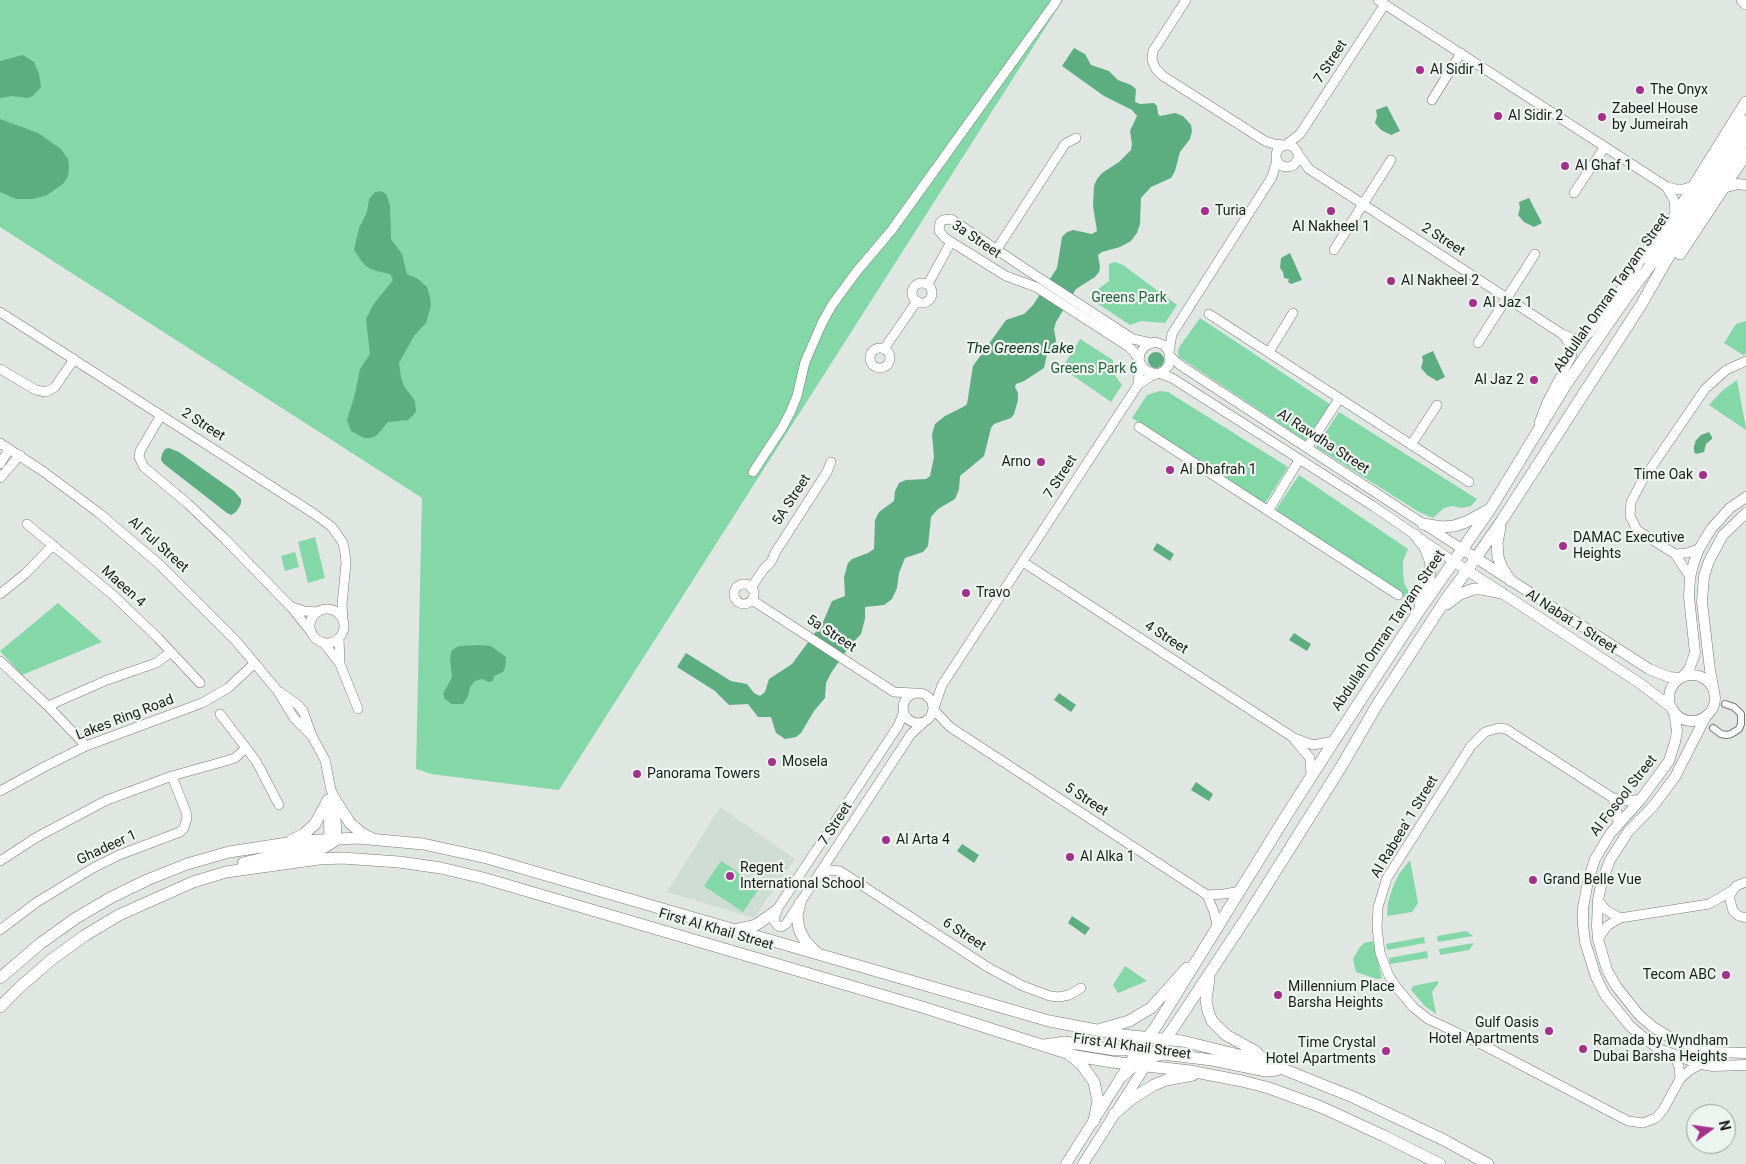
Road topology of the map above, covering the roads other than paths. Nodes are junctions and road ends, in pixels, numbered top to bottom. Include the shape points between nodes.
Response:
1 (1057, 0) edge
2 (1186, 0) edge
3 (1381, 2) edge
4 (1461, 53) junction
5 (1432, 100) dead end
6 (1746, 102) edge
7 (1746, 121) edge
8 (1300, 134) junction
9 (1746, 137) edge
10 (1076, 138) dead end
11 (1265, 141) junction
12 (1285, 145) junction
13 (1604, 148) junction
14 (1298, 153) junction
15 (1746, 154) edge
16 (1276, 159) junction
17 (1391, 160) dead end
18 (1289, 167) junction
19 (1309, 169) junction
20 (1272, 177) junction
21 (1746, 185) edge
22 (1693, 186) junction
23 (1667, 187) junction
24 (1723, 188) junction
25 (1574, 193) dead end
26 (1363, 204) junction
27 (1675, 214) junction
28 (1668, 242) junction
29 (953, 243) junction
30 (995, 248) junction
31 (1334, 250) dead end
32 (1535, 254) dead end
33 (1016, 262) junction
34 (1006, 276) junction
35 (1038, 283) junction
36 (928, 284) junction
37 (1507, 298) junction
38 (916, 301) junction
39 (1641, 304) junction
40 (1073, 305) junction
41 (0, 312) edge
42 (1293, 313) dead end
43 (1209, 314) dead end
44 (1172, 334) junction
45 (1562, 334) junction
46 (1153, 343) junction
47 (1478, 343) dead end
48 (884, 349) dead end
49 (1269, 352) junction
50 (1170, 354) junction
51 (74, 359) junction
52 (1746, 361) edge
53 (1140, 362) junction
54 (0, 368) edge
55 (1158, 374) junction
56 (1138, 385) junction
57 (1339, 399) junction
58 (1437, 405) dead end
59 (161, 415) junction
60 (1139, 427) dead end
61 (1537, 436) junction
62 (0, 443) edge
63 (1411, 445) junction
64 (1307, 448) junction
65 (9, 449) junction
66 (20, 455) junction
67 (1299, 460) junction
68 (831, 462) dead end
69 (0, 464) edge
70 (753, 472) dead end
71 (0, 478) edge
72 (1469, 482) dead end
73 (1746, 497) edge
74 (1491, 508) junction
75 (1268, 511) junction
76 (1746, 513) edge
77 (1502, 520) junction
78 (27, 524) dead end
79 (1423, 524) junction
80 (1415, 535) junction
81 (53, 545) junction
82 (1462, 549) junction
83 (1699, 549) junction
84 (1674, 554) junction
85 (1476, 558) junction
86 (1022, 562) junction
87 (1453, 562) junction
88 (1467, 570) junction
89 (1690, 577) junction
90 (1510, 580) junction
91 (751, 588) junction
92 (343, 591) junction
93 (1502, 593) junction
94 (0, 594) edge
95 (1398, 595) dead end
96 (752, 600) junction
97 (292, 607) junction
98 (1439, 609) junction
99 (321, 611) junction
100 (1420, 611) junction
101 (343, 620) junction
102 (312, 633) junction
103 (339, 638) junction
104 (322, 642) junction
105 (171, 652) junction
106 (0, 661) edge
107 (255, 663) junction
108 (340, 664) junction
109 (1682, 677) junction
110 (200, 683) dead end
111 (942, 685) junction
112 (894, 692) junction
113 (1714, 692) junction
114 (916, 693) junction
115 (1725, 704) dead end
116 (48, 706) junction
117 (358, 709) dead end
118 (934, 709) junction
119 (1673, 710) junction
120 (903, 711) junction
121 (220, 714) dead end
122 (1706, 716) junction
123 (924, 722) junction
124 (950, 728) junction
125 (1713, 728) dead end
126 (1739, 728) junction
127 (1746, 733) edge
128 (1294, 738) junction
129 (1334, 741) junction
130 (86, 746) junction
131 (246, 748) junction
132 (172, 776) junction
133 (1312, 777) junction
134 (0, 791) edge
135 (331, 797) junction
136 (1613, 798) junction
137 (1641, 799) junction
138 (279, 805) dead end
139 (1618, 823) junction
140 (371, 839) junction
141 (284, 843) junction
142 (334, 844) junction
143 (834, 852) junction
144 (349, 859) junction
145 (0, 861) edge
146 (232, 871) junction
147 (840, 871) junction
148 (821, 872) junction
149 (1746, 882) edge
150 (1241, 890) junction
151 (1733, 890) junction
152 (1207, 896) junction
153 (1598, 900) junction
154 (800, 903) junction
155 (1709, 904) junction
156 (1733, 911) junction
157 (776, 912) junction
158 (1620, 918) junction
159 (1746, 918) edge
160 (733, 929) junction
161 (1218, 929) junction
162 (0, 930) edge
163 (1598, 939) junction
164 (819, 954) junction
165 (1198, 960) junction
166 (1211, 971) junction
167 (0, 978) edge
168 (1081, 988) dead end
169 (0, 1006) edge
170 (1092, 1030) junction
171 (1123, 1035) junction
172 (1148, 1038) junction
173 (1163, 1039) junction
174 (1044, 1045) junction
175 (1140, 1048) junction
176 (1112, 1049) junction
177 (1746, 1052) edge
178 (1066, 1053) junction
179 (1674, 1055) junction
180 (1141, 1062) junction
181 (1267, 1063) junction
182 (1701, 1064) junction
183 (1746, 1066) edge
184 (1284, 1069) junction
185 (1206, 1074) junction
186 (1122, 1077) joint
187 (1680, 1079) junction
188 (1114, 1114) junction
189 (1094, 1121) junction
190 (1066, 1164) edge
191 (1082, 1164) edge
192 (1440, 1164) edge
193 (1488, 1164) edge

1 - 70 street via 891,231 832,305 805,362 790,413
2 - 11 street via 1155,46 1152,55 1154,65 1163,76
3 - 4 street
3 - 8 street, 7 Street
4 - 5 street
4 - 13 street
6 - 22 main road
7 - 28 main road, Abdullah Omran Taryam Street
8 - 12 street, 7 Street
8 - 14 street, 7 Street
9 - 28 main road, Abdullah Omran Taryam Street
10 - 30 street via 1065,144 1015,223
11 - 12 street
11 - 16 street
12 - 14 street via 1292,146
12 - 16 street via 1278,149
13 - 23 street
13 - 25 street
14 - 18 street via 1297,162
14 - 19 street, 2 Street
15 - 24 main road
16 - 18 street via 1281,166
16 - 20 street
17 - 26 street
18 - 19 street, 2 Street
18 - 20 street
19 - 26 street, 2 Street
20 - 44 street
21 - 24 street
22 - 23 street via 1680,190
22 - 27 main road
23 - 27 street via 1674,200
24 - 39 main road via 1672,265
26 - 31 street
26 - 37 street, 2 Street
27 - 28 main road
28 - 39 main road, Abdullah Omran Taryam Street
28 - 45 street via 1651,244 1634,273 1589,333 1580,339
28 - 61 main road, Abdullah Omran Taryam Street via 1568,383
29 - 30 street, 3a Street via 939,231 940,223 947,218
29 - 34 street, 3a Street
29 - 36 street
30 - 33 street, 3a Street
32 - 37 street
33 - 34 street via 1015,272
33 - 35 street, 3a Street
34 - 35 street, 3a Street
35 - 40 street, 3a Street
36 - 38 street via 919,283 914,287 912,293
36 - 38 street via 932,292 930,298 922,303
37 - 45 street, 2 Street
37 - 47 street
38 - 48 street
39 - 77 main road, Abdullah Omran Taryam Street
40 - 46 street, 3a Street via 1133,339
40 - 53 street, 3a Street via 1129,347
41 - 51 street, 2 Street
42 - 49 street
43 - 49 street
44 - 46 street
44 - 50 street
45 - 61 street via 1570,343 1572,356 1546,402
46 - 50 street via 1164,345
46 - 53 street via 1142,349
49 - 57 street
50 - 55 street via 1167,368
50 - 64 street, Al Rawdha Street via 1180,365
51 - 54 street via 55,387 46,392 36,390
51 - 59 street, 2 Street
52 - 84 street via 1726,370 1705,389 1631,502 1630,516 1637,530
53 - 55 street via 1148,372
53 - 56 street, 7 Street
55 - 56 street, 7 Street
55 - 67 street, Al Rawdha Street via 1172,378
56 - 86 street, 7 Street
57 - 63 street
57 - 64 street
58 - 63 street
59 - 92 street, 2 Street via 332,527 345,553
59 - 97 street, 2 Street via 140,451 144,467 206,520
60 - 75 street
61 - 74 main road, Abdullah Omran Taryam Street
62 - 65 street, Al Ful Street
63 - 72 street
64 - 79 street, Al Rawdha Street
65 - 66 street, Al Ful Street
65 - 69 street
66 - 71 street
66 - 107 street, Al Ful Street via 99,513 159,564
67 - 75 street
67 - 80 street, Al Rawdha Street
68 - 91 street, 5A Street via 771,562
73 - 83 street via 1720,518
74 - 79 main road via 1454,526
74 - 82 main road, Abdullah Omran Taryam Street
75 - 95 street
76 - 113 street via 1719,541 1704,576 1702,602
77 - 85 main road, Abdullah Omran Taryam Street
77 - 90 main road via 1497,550 1500,566
78 - 81 street, Maeen 4
79 - 82 street, Al Rawdha Street
80 - 87 street, Al Rawdha Street
80 - 100 main road via 1425,547 1431,563
81 - 94 street
81 - 105 street, Maeen 4 via 113,595
82 - 85 street, Al Nabat 1 Street
82 - 87 main road, Abdullah Omran Taryam Street
83 - 84 street
83 - 89 street
84 - 89 street
85 - 88 main road, Abdullah Omran Taryam Street
85 - 90 street, Al Nabat 1 Street
86 - 111 street, 7 Street
86 - 128 street, 4 Street
87 - 88 street, Al Nabat 1 Street
87 - 100 main road, Abdullah Omran Taryam Street
88 - 93 street, Al Nabat 1 Street
88 - 98 main road, Abdullah Omran Taryam Street
89 - 109 street via 1689,608 1695,654 1689,670
90 - 109 street, Al Nabat 1 Street via 1649,669 1659,674
91 - 96 street
91 - 96 street via 745,584 738,586 734,595 740,604
92 - 99 street
92 - 101 street, 2 Street
93 - 98 main road via 1482,589 1466,591
93 - 119 street, Al Nabat 1 Street via 1641,684
96 - 112 street, 5a Street
97 - 99 street
97 - 102 street, 2 Street
98 - 166 main road, Abdullah Omran Taryam Street
99 - 101 street via 336,611
99 - 102 street via 311,622
100 - 129 main road, Abdullah Omran Taryam Street
101 - 103 street, 2 Street via 343,632
102 - 104 street, 2 Street
103 - 104 street
103 - 108 street, 2 Street
104 - 108 street, 2 Street
105 - 110 street, Maeen 4
105 - 116 street via 156,662
106 - 116 street
107 - 130 street, Lakes Ring Road via 228,688 202,703
107 - 135 street, Al Ful Street via 277,690 303,711 325,760
108 - 117 street, 2 Street
109 - 113 street via 1694,675 1704,678
109 - 119 street via 1671,688
111 - 114 street
111 - 118 street, 7 Street
112 - 114 street
112 - 120 street
113 - 122 street via 1714,705
114 - 118 street via 923,693 931,699
114 - 120 street via 904,701
115 - 126 street via 1734,706 1741,714
116 - 130 street
118 - 123 street
118 - 124 street, 5 Street
119 - 122 street via 1689,720
119 - 137 street, Al Fosool Street via 1677,732 1673,752
120 - 123 street via 913,722
120 - 157 street, 7 Street via 898,726
121 - 131 street
122 - 153 street, Al Fosool Street via 1675,777 1615,851 1605,871
123 - 124 street, 5 Street
123 - 143 street, 7 Street via 911,734
124 - 152 street, 5 Street
125 - 126 street via 1726,735
126 - 127 street
128 - 129 street, 4 Street via 1313,745
128 - 133 street, 4 Street via 1310,758
129 - 133 main road, Abdullah Omran Taryam Street
130 - 134 street, Lakes Ring Road
131 - 132 street via 235,758
131 - 138 street
132 - 145 street via 107,800 70,818
132 - 162 street, Ghadeer 1 via 186,812 186,823 180,832 92,868 37,902
133 - 150 main road, Abdullah Omran Taryam Street
135 - 140 main road via 350,823
135 - 141 main road via 319,819 309,829
135 - 142 street, Al Ful Street
136 - 137 street, Al Rabeea' 1 Street via 1629,802
136 - 139 street
136 - 187 street, Al Rabeea' 1 Street via 1513,732 1498,728 1485,732 1470,746 1387,878 1378,907 1380,953 1397,988 1412,1007 1428,1019 1628,1121 1643,1123 1656,1118
137 - 139 street, Al Fosool Street
139 - 179 street, Al Fosool Street via 1590,872 1583,908 1585,942 1596,977 1616,1011 1645,1039
140 - 142 main road, First Al Khail Street
140 - 160 main road, First Al Khail Street via 466,852
141 - 142 main road, First Al Khail Street
141 - 167 main road, First Al Khail Street via 208,858 146,880 76,918
142 - 144 main road
142 - 146 main road via 318,850 251,861
143 - 147 street
143 - 148 street, 7 Street
144 - 146 main road, First Al Khail Street via 319,859
144 - 174 main road, First Al Khail Street via 420,864 483,878
146 - 169 main road, First Al Khail Street via 174,889 119,915 51,960
147 - 148 street
147 - 168 street, 6 Street via 1011,980 1054,997
148 - 154 street, 7 Street
149 - 151 street
150 - 152 street
150 - 161 main road, Abdullah Omran Taryam Street
151 - 155 street
151 - 156 street via 1730,900
152 - 161 street
153 - 158 street via 1606,910
153 - 163 street, Al Fosool Street
154 - 157 street, 7 Street via 784,926 776,924
154 - 164 main road via 799,929 809,946
155 - 156 street
155 - 158 street
156 - 159 street
157 - 160 main road via 756,925
158 - 163 street via 1607,926
160 - 164 main road, First Al Khail Street
161 - 165 main road, Abdullah Omran Taryam Street
163 - 177 street, Al Fosool Street via 1607,970 1626,1002 1653,1027 1699,1049
164 - 170 main road, First Al Khail Street via 1049,1021
165 - 170 main road via 1140,1016 1117,1026
165 - 172 main road, Abdullah Omran Taryam Street
166 - 173 main road, Abdullah Omran Taryam Street
166 - 181 main road via 1206,1000 1212,1020 1226,1035 1256,1051
170 - 171 main road, First Al Khail Street
171 - 172 main road, First Al Khail Street
171 - 176 main road via 1129,1040 1128,1046
172 - 173 main road, First Al Khail Street
172 - 175 main road, Abdullah Omran Taryam Street
173 - 175 main road
173 - 180 main road, Abdullah Omran Taryam Street
173 - 181 main road, First Al Khail Street via 1223,1050
174 - 176 main road via 1072,1042
174 - 178 main road, First Al Khail Street
175 - 176 main road
175 - 180 main road, Abdullah Omran Taryam Street
178 - 180 main road, First Al Khail Street
178 - 189 main road via 1082,1065 1094,1082 1098,1101
179 - 182 street, Al Fosool Street
179 - 187 street
180 - 184 main road via 1173,1054 1266,1071
180 - 185 main road, First Al Khail Street
180 - 186 main road
180 - 188 street, Abdullah Omran Taryam Street
181 - 184 main road, First Al Khail Street
182 - 183 street, Al Fosool Street
182 - 187 street, Al Rabeea' 1 Street
184 - 193 main road, First Al Khail Street via 1371,1105
185 - 188 main road via 1179,1077 1154,1086 1132,1098
185 - 192 main road, First Al Khail Street via 1295,1097
186 - 189 street
188 - 191 street, Abdullah Omran Taryam Street
189 - 190 street

